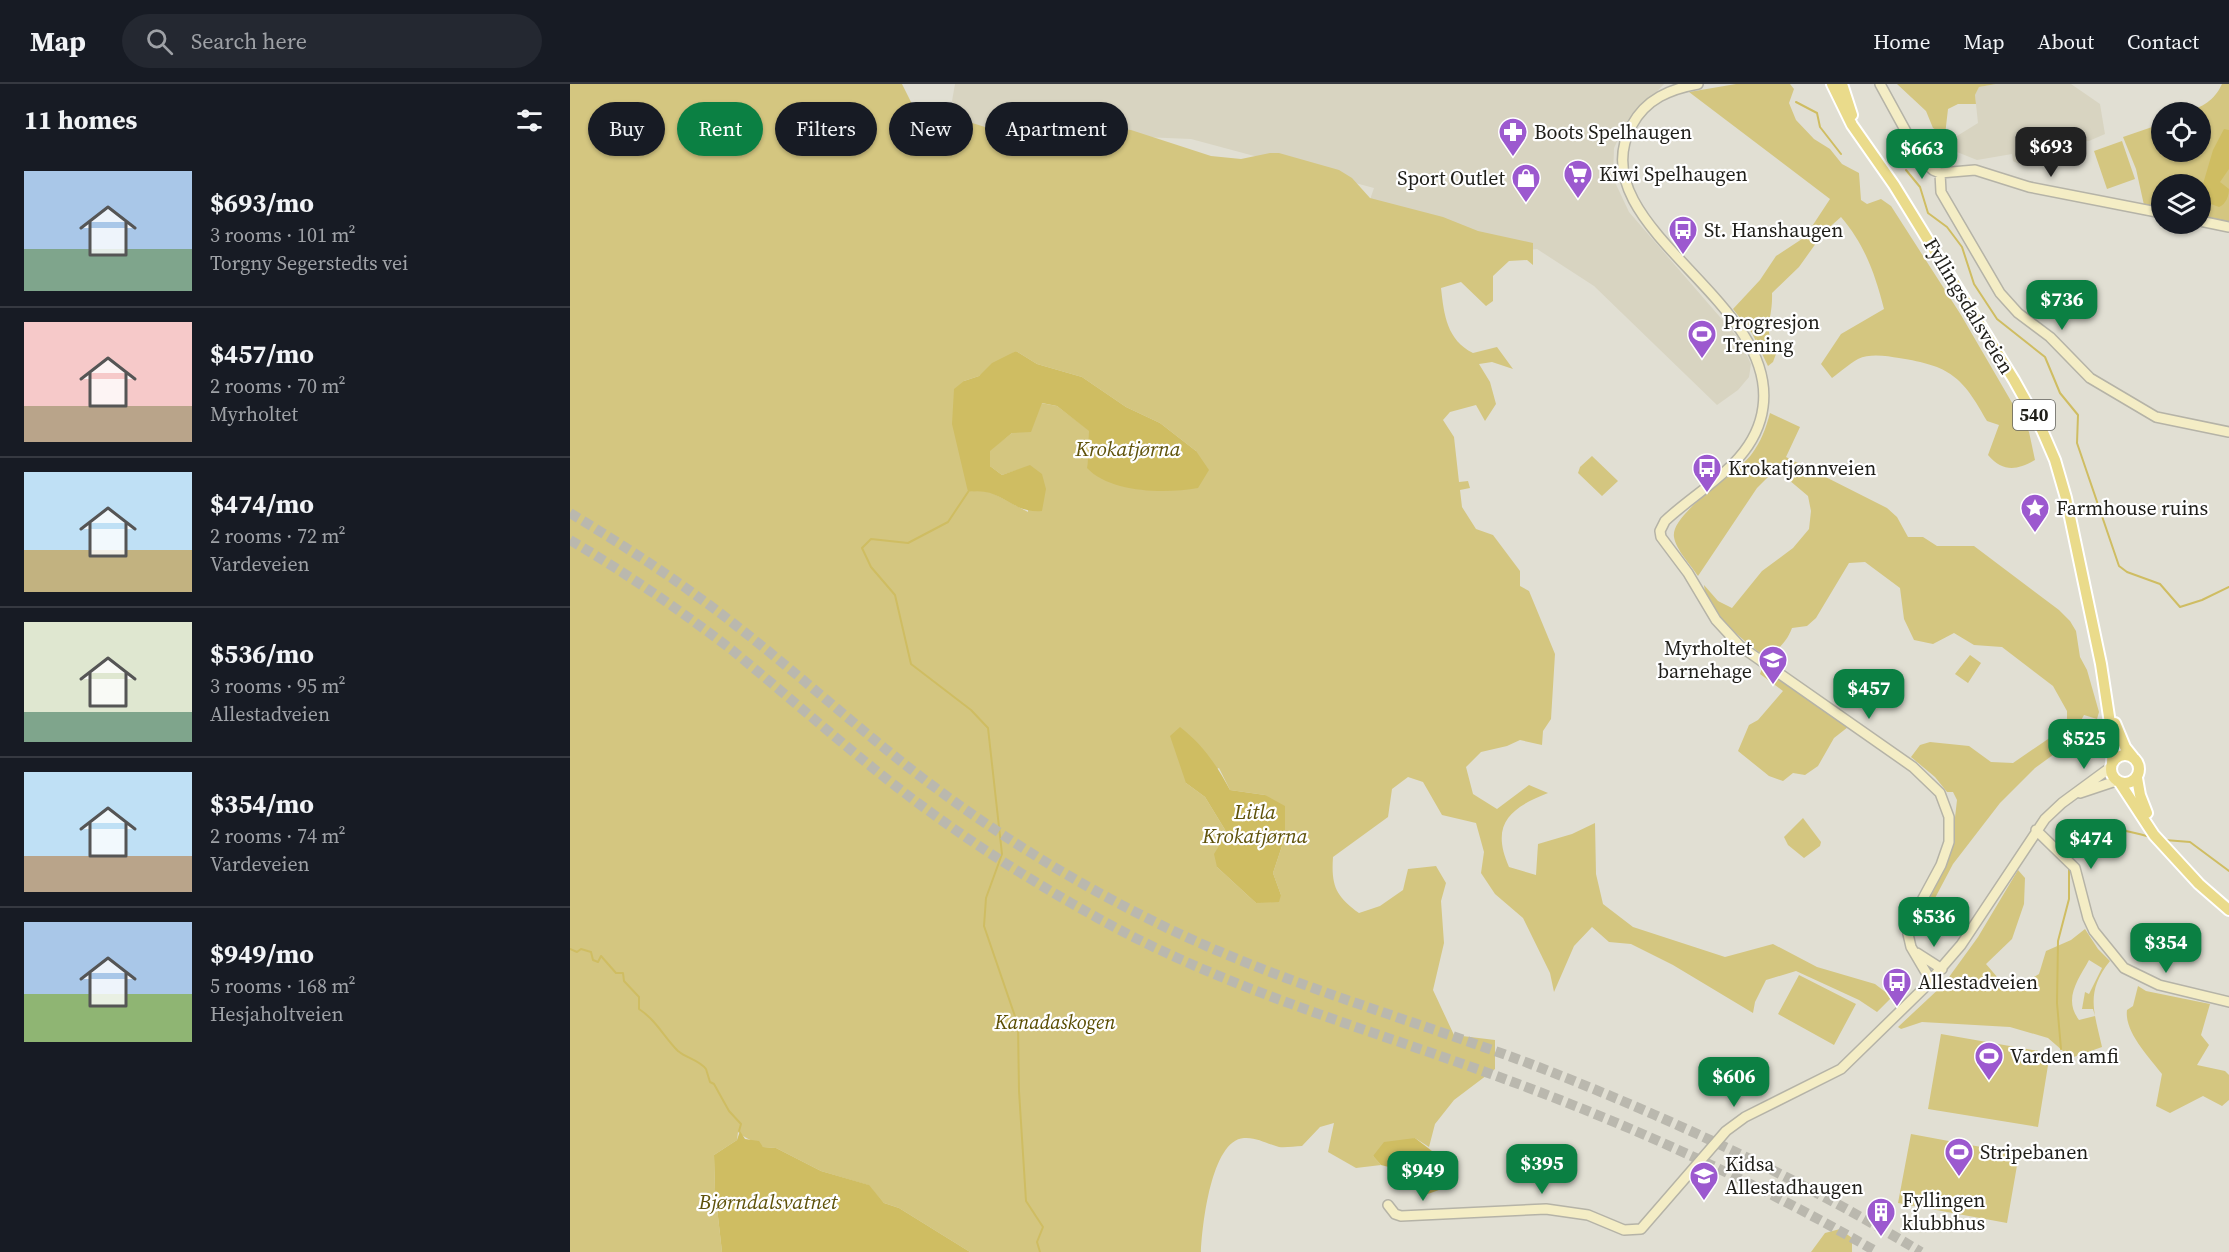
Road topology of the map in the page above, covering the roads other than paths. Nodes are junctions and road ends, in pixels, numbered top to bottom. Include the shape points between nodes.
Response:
1 (1698, 84) edge
2 (1832, 84) edge
3 (1842, 84) edge
4 (1880, 84) edge
5 (1683, 85) edge
6 (1875, 157) junction
7 (1940, 173) junction
8 (2151, 211) edge
9 (2211, 223) edge
10 (2229, 227) edge
11 (2229, 432) edge
12 (2109, 706) junction
13 (2134, 758) junction
14 (2112, 765) junction
15 (2137, 778) junction
16 (2118, 782) junction
17 (2075, 794) junction
18 (2036, 830) junction
19 (2168, 850) junction
20 (2229, 910) edge
21 (1913, 950) junction
22 (1942, 969) junction
23 (1930, 981) junction
24 (2229, 1002) edge
25 (1388, 1205) dead end

1 - 5 main road
2 - 6 main road, Fyllingsdalsveien / 540 via 1852,125
3 - 6 main road, Fyllingsdalsveien / 540
4 - 7 main road via 1922,159
5 - 21 main road via 1664,93 1637,117 1624,143 1625,184 1639,212 1749,341 1761,369 1764,405 1756,433 1739,458 1668,518 1660,531 1662,540 1733,640 1925,776 1940,793 1949,817 1949,842 1909,927
6 - 12 main road, Fyllingsdalsveien / 540 via 2042,430 2064,489
7 - 8 main road via 1975,171 2029,187
7 - 11 main road via 1941,192 2000,294 2050,337 2083,373 2156,417
9 - 10 main road
12 - 13 main road, Fyllingsdalsveien / 540 via 2125,747
12 - 14 main road, Fyllingsdalsveien / 540
13 - 14 main road via 2121,755
13 - 15 main road, 540 via 2140,770
14 - 16 main road, 540
14 - 17 main road
15 - 16 main road via 2130,783
15 - 19 main road, 540 via 2142,802
16 - 17 main road
16 - 19 main road, 540
17 - 18 main road
18 - 22 main road
18 - 24 main road via 2075,868 2094,931 2124,968 2159,985
19 - 20 main road, 540
21 - 22 main road
21 - 23 main road
22 - 23 main road
23 - 25 main road via 1854,1058 1827,1078 1732,1126 1706,1151 1648,1224 1636,1231 1563,1210 1401,1216

